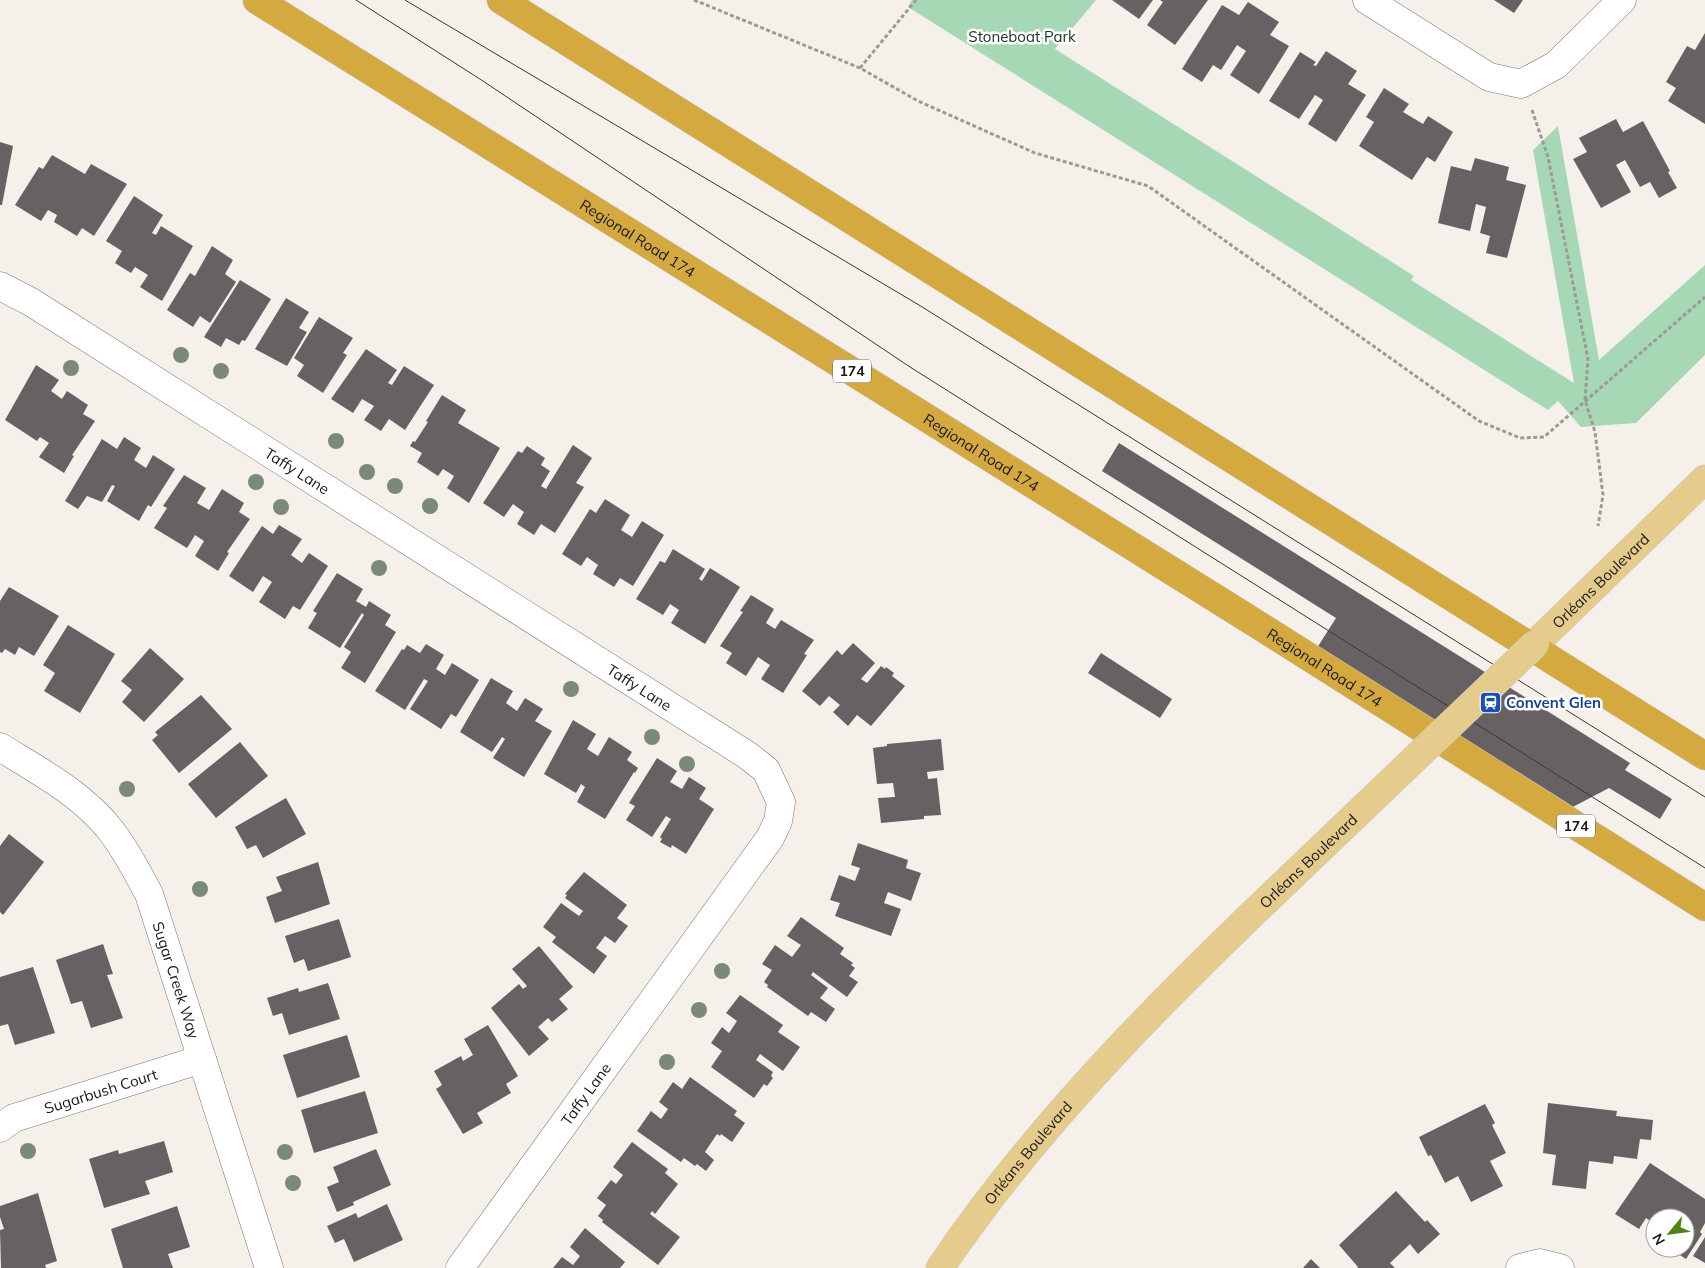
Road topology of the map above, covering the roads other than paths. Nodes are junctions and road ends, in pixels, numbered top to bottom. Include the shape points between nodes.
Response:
1 (257, 0) edge
2 (501, 0) edge
3 (1367, 0) edge
4 (1622, 0) edge
5 (0, 286) edge
6 (1705, 479) edge
7 (0, 747) edge
8 (1705, 756) edge
9 (1705, 907) edge
10 (202, 1059) junction
11 (0, 1128) edge
12 (269, 1268) edge
13 (460, 1268) edge
14 (940, 1268) edge
15 (1520, 1268) edge
16 (1560, 1268) edge

1 - 9 highway, Regional Road 174 / 174
2 - 8 highway
3 - 4 street via 1489,77 1521,84 1556,64
5 - 13 street, Taffy Lane via 65,324 766,770 780,802 778,820 770,838
6 - 14 main road, Orléans Boulevard, bridge via 1216,949 1091,1078 1014,1166
7 - 10 street, Sugar Creek Way via 83,802 111,830 132,861 149,894
10 - 11 street, Sugarbush Court via 14,1118
10 - 12 street, Sugar Creek Way
15 - 16 street via 1540,1263

